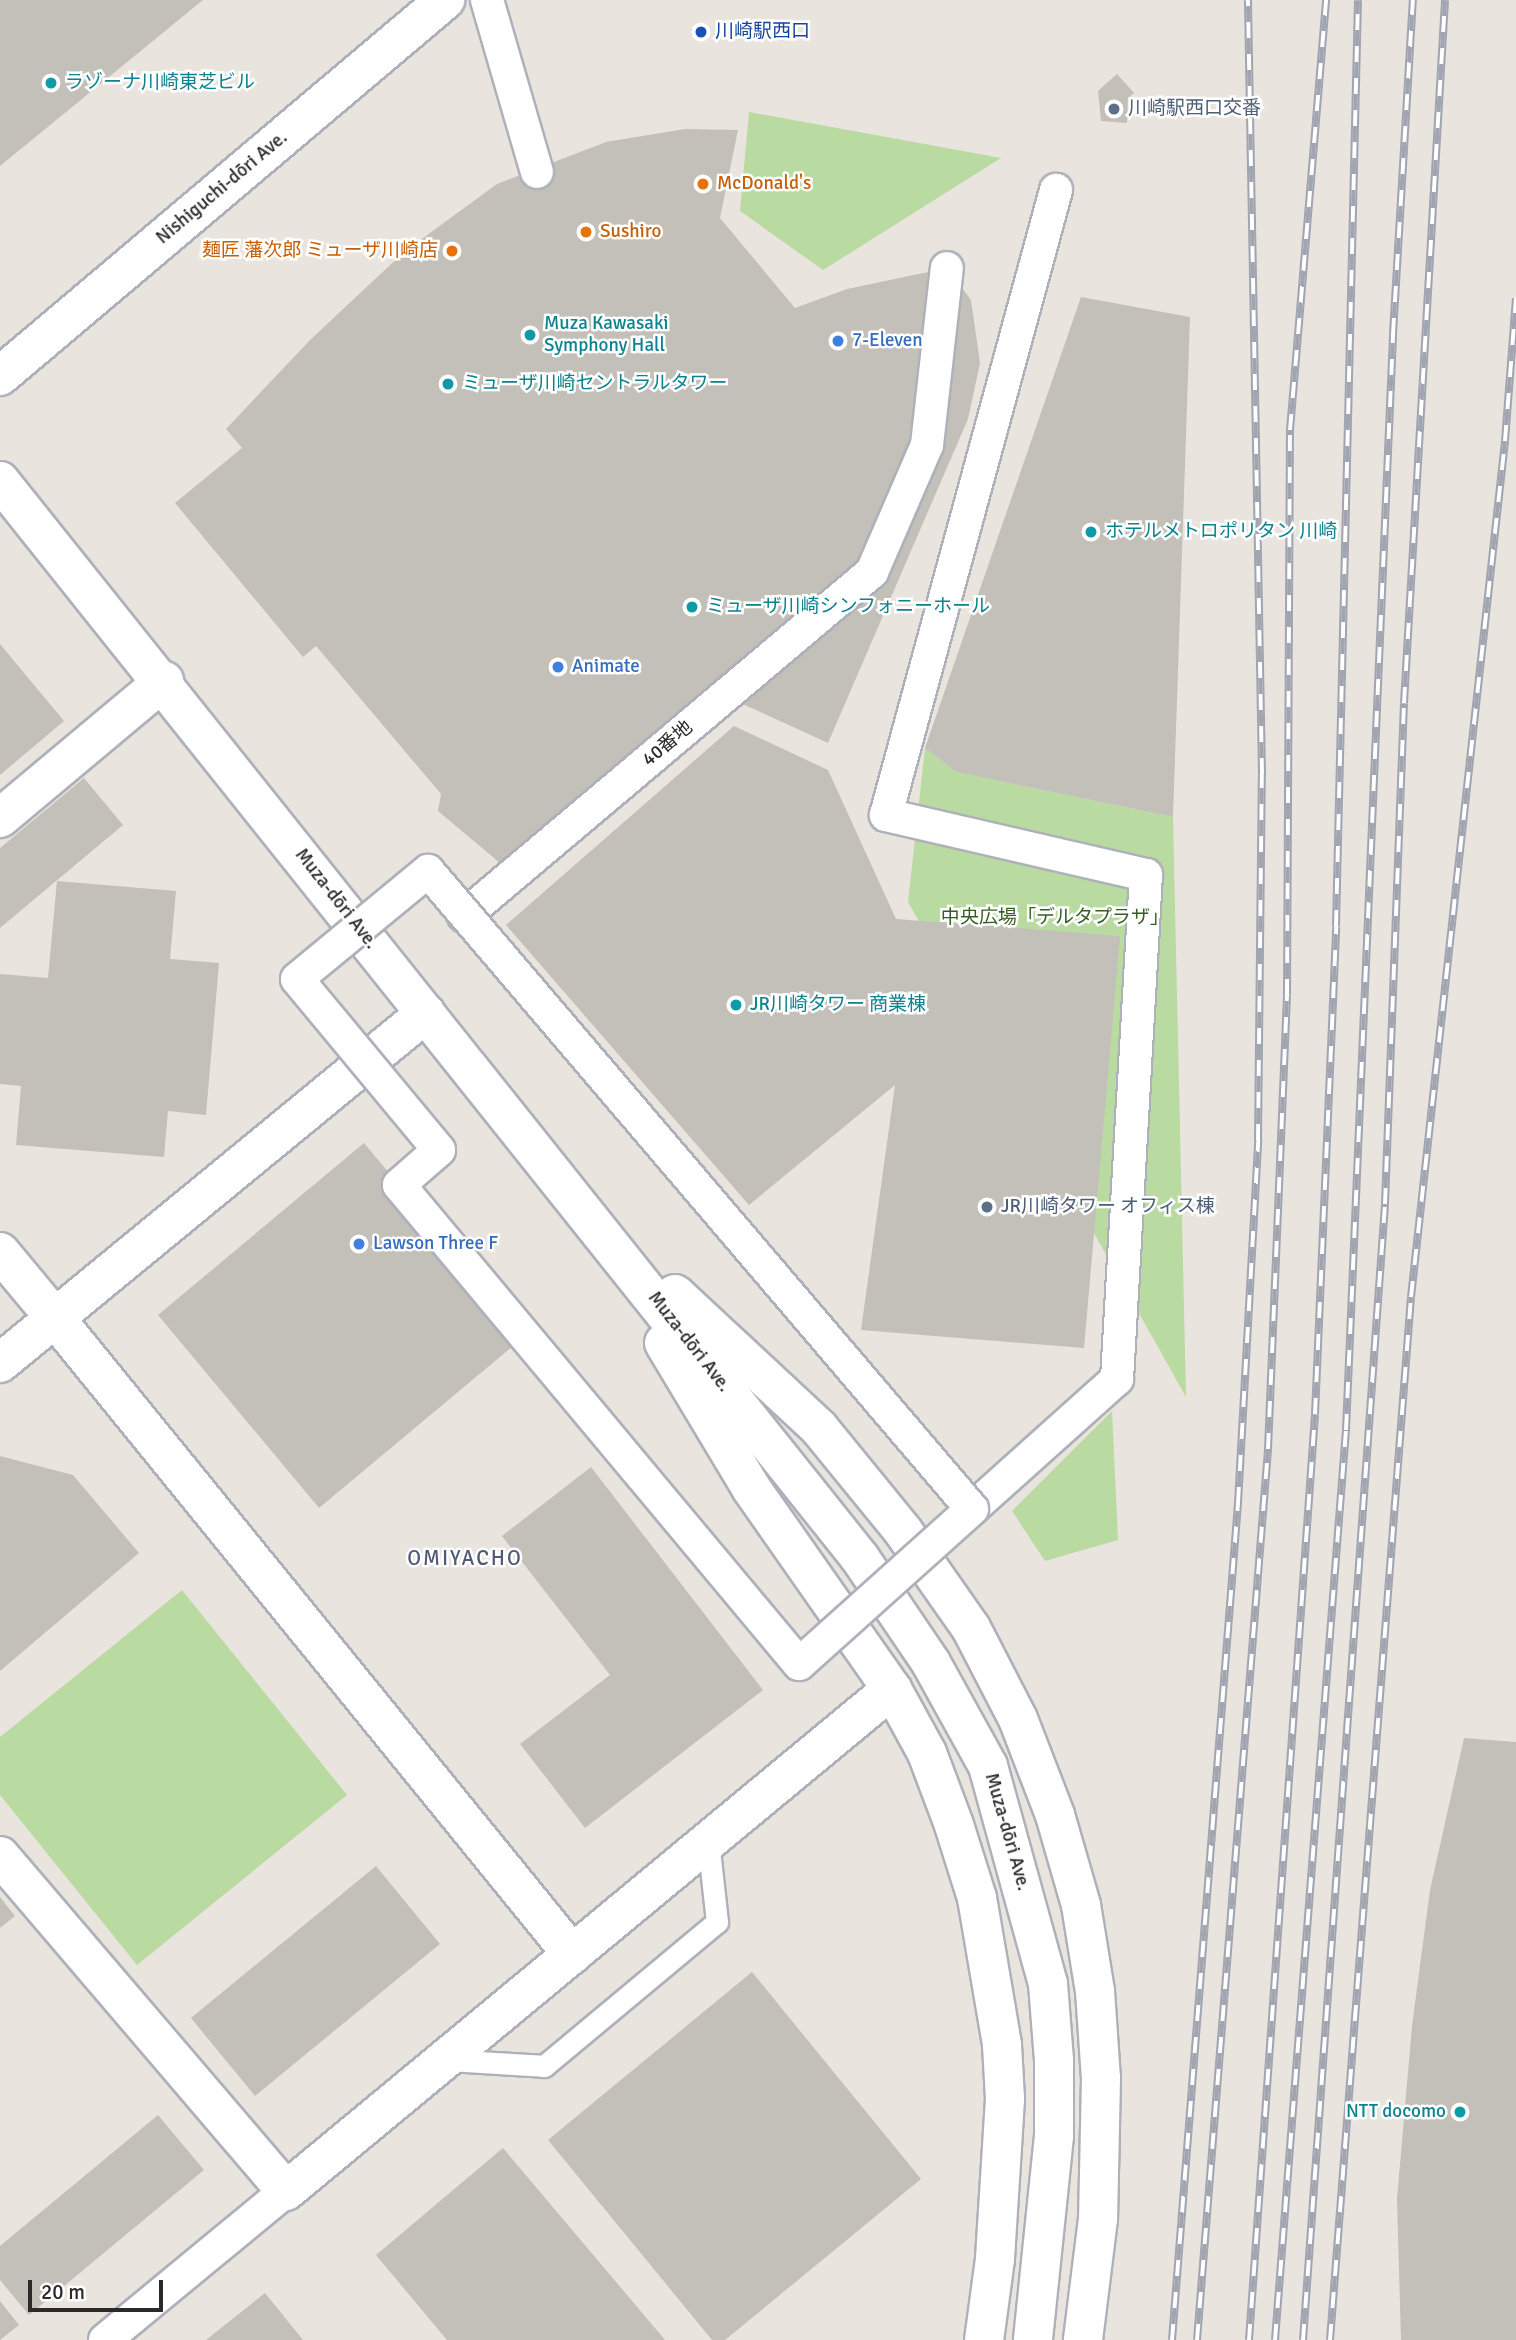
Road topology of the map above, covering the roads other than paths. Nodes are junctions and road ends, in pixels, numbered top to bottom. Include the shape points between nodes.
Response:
1 (445, 0) edge
2 (487, 0) edge
3 (537, 172) dead end
4 (1056, 190) dead end
5 (947, 268) dead end
6 (0, 376) edge
7 (0, 481) edge
8 (164, 681) junction
9 (0, 817) edge
10 (464, 916) junction
11 (426, 1013) junction
12 (584, 1209) junction
13 (0, 1252) edge
14 (55, 1318) junction
15 (0, 1363) edge
16 (972, 1509) junction
17 (892, 1689) junction
18 (708, 1841) junction
19 (0, 1856) edge
20 (572, 1954) junction
21 (445, 2059) junction
22 (286, 2191) junction
23 (105, 2340) edge
24 (984, 2340) edge
25 (1033, 2340) edge
26 (1083, 2340) edge

1 - 6 street, Nishiguchi-dōri Ave.
2 - 3 street
4 - 16 street via 886,815 1146,875 1118,1366 1117,1380
5 - 10 street, 40番地 via 927,445 872,572
7 - 8 street, Muza-dōri Ave.
8 - 9 street
8 - 11 street, Muza-dōri Ave.
10 - 16 street, bridge
10 - 16 street, bridge via 428,870 297,979 439,1150 399,1185 799,1664
11 - 12 street, Muza-dōri Ave.
11 - 14 street
12 - 17 street via 751,1488
12 - 25 street, Muza-dōri Ave. via 860,1559 931,1663 988,1766 1048,1984 1054,2060 1054,2136
12 - 26 street via 819,1428 903,1531 971,1628 1017,1719 1055,1815 1077,1892 1095,1991 1101,2078 1098,2219
13 - 14 street
14 - 15 street
14 - 20 street
17 - 18 street
17 - 24 street via 927,1753 954,1825 976,1898 1002,2045 1005,2099 996,2246
18 - 20 street
18 - 21 lane via 717,1922 544,2066
19 - 22 street
20 - 21 street
21 - 22 street
22 - 23 street

